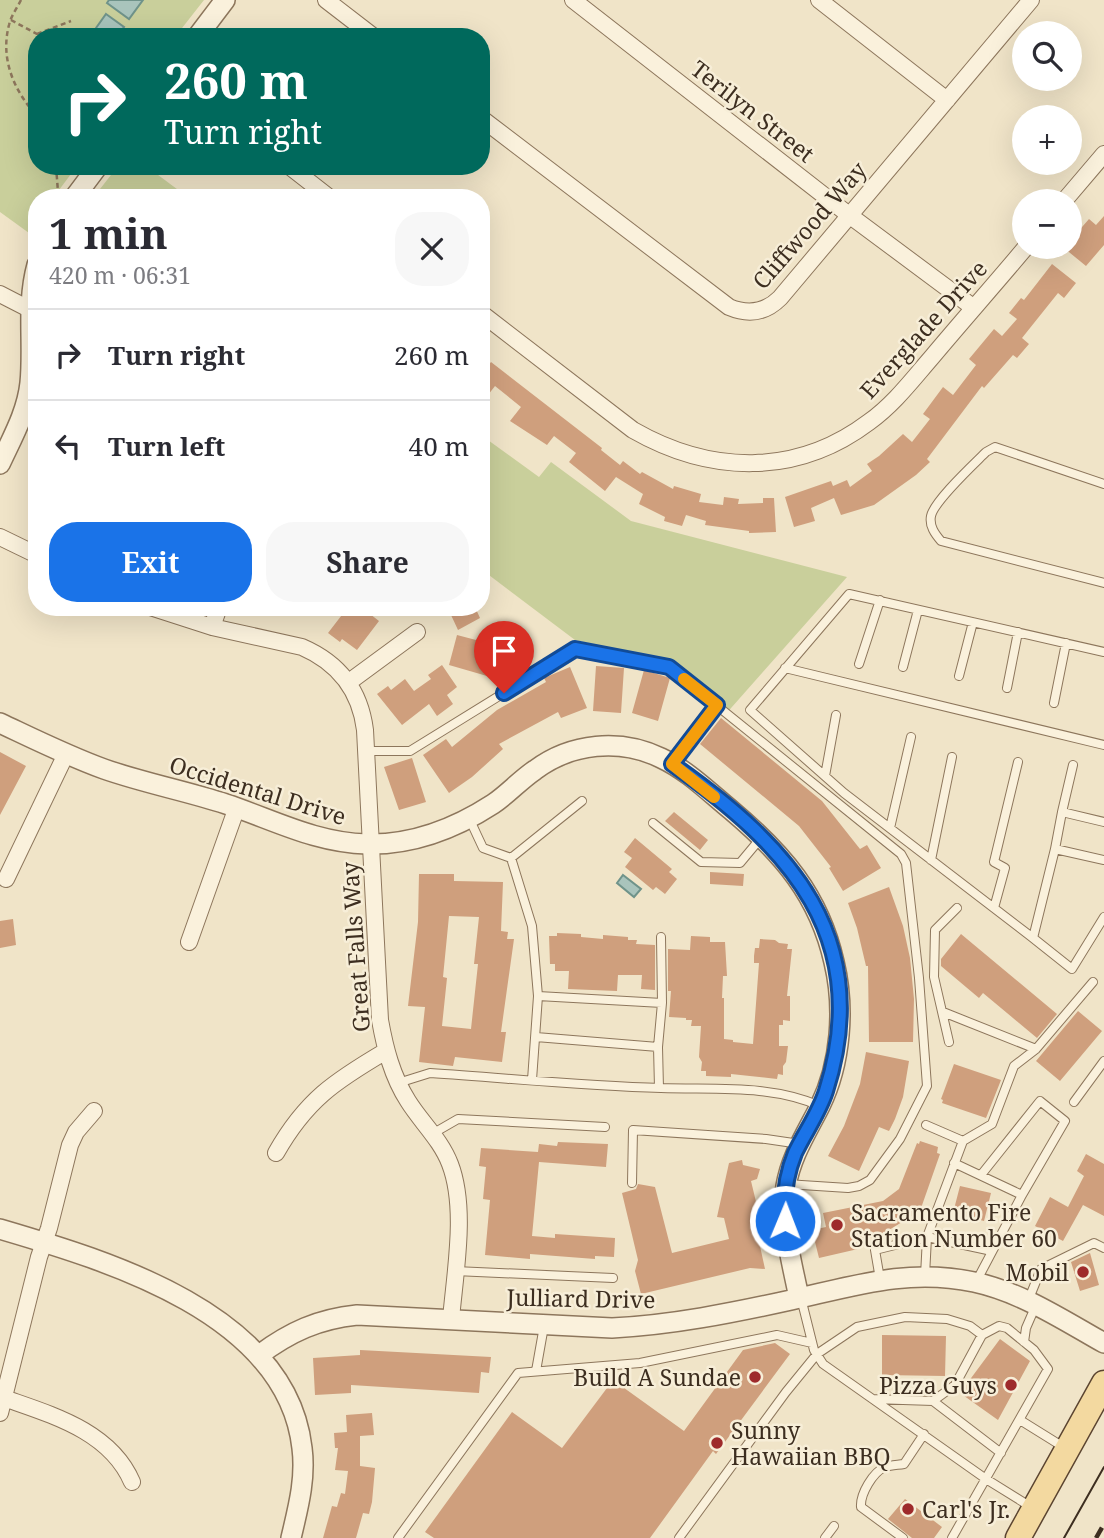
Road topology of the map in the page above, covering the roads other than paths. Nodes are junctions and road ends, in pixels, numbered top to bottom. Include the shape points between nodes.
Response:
1 (225, 0) edge
2 (326, 0) edge
3 (573, 0) edge
4 (1031, 0) edge
5 (827, 2) edge
6 (204, 28) edge
7 (362, 28) edge
8 (947, 100) junction
9 (490, 125) edge
10 (1104, 154) edge
11 (88, 175) edge
12 (301, 175) edge
13 (73, 189) edge
14 (318, 189) edge
15 (1074, 189) edge
16 (849, 215) junction
17 (1016, 259) edge
18 (0, 294) edge
19 (28, 308) edge
20 (974, 308) junction
21 (490, 320) edge
22 (28, 400) edge
23 (0, 464) edge
24 (1104, 484) edge
25 (0, 537) edge
26 (28, 551) edge
27 (1104, 583) edge
28 (880, 600) junction
29 (918, 610) junction
30 (177, 616) edge
31 (216, 616) edge
32 (973, 622) junction
33 (212, 628) junction
34 (417, 632) dead end
35 (1018, 632) junction
36 (1066, 643) junction
37 (1104, 652) edge
38 (859, 664) dead end
39 (903, 667) dead end
40 (785, 668) junction
41 (959, 676) dead end
42 (349, 682) junction
43 (1007, 688) dead end
44 (1054, 703) dead end
45 (717, 705) junction
46 (836, 715) dead end
47 (0, 723) edge
48 (911, 737) dead end
49 (1104, 745) edge
50 (366, 751) junction
51 (66, 754) junction
52 (952, 757) dead end
53 (1018, 762) dead end
54 (672, 764) junction
55 (1073, 765) dead end
56 (825, 776) junction
57 (582, 801) dead end
58 (237, 807) junction
59 (1062, 812) junction
60 (470, 818) junction
61 (1104, 822) edge
62 (653, 823) dead end
63 (890, 828) junction
64 (762, 836) junction
65 (371, 844) junction
66 (1055, 849) junction
67 (511, 858) junction
68 (930, 860) junction
69 (1104, 860) edge
70 (6, 879) dead end
71 (957, 908) dead end
72 (994, 908) junction
73 (1104, 917) edge
74 (662, 937) dead end
75 (1033, 938) junction
76 (189, 942) dead end
77 (1093, 982) dead end
78 (538, 996) junction
79 (662, 1003) junction
80 (943, 1013) junction
81 (536, 1037) junction
82 (949, 1042) dead end
83 (658, 1047) junction
84 (1036, 1049) junction
85 (386, 1051) junction
86 (1104, 1061) edge
87 (532, 1080) junction
88 (398, 1083) junction
89 (659, 1088) junction
90 (1074, 1102) dead end
91 (820, 1106) junction
92 (94, 1111) dead end
93 (926, 1125) dead end
94 (605, 1127) dead end
95 (432, 1134) junction
96 (962, 1141) junction
97 (800, 1144) junction
98 (276, 1153) dead end
99 (954, 1163) junction
100 (981, 1175) junction
101 (632, 1183) dead end
102 (786, 1184) junction
103 (1022, 1195) junction
104 (0, 1229) edge
105 (927, 1237) junction
106 (44, 1242) junction
107 (1104, 1248) edge
108 (992, 1251) junction
109 (455, 1271) junction
110 (925, 1276) junction
111 (613, 1278) dead end
112 (880, 1279) junction
113 (976, 1282) junction
114 (800, 1298) junction
115 (1032, 1303) junction
116 (452, 1319) junction
117 (545, 1324) junction
118 (982, 1335) junction
119 (1024, 1342) junction
120 (812, 1343) junction
121 (1104, 1343) edge
122 (817, 1354) junction
123 (258, 1355) junction
124 (536, 1371) junction
125 (1104, 1384) edge
126 (873, 1399) junction
127 (933, 1401) junction
128 (2, 1406) edge
129 (1020, 1420) junction
130 (924, 1434) junction
131 (1067, 1449) junction
132 (1001, 1452) junction
133 (986, 1479) junction
134 (132, 1482) dead end
135 (1034, 1509) junction
136 (834, 1526) dead end
137 (291, 1538) edge
138 (398, 1538) edge
139 (679, 1538) edge
140 (825, 1538) edge
141 (902, 1538) edge
142 (952, 1538) edge
143 (1018, 1538) edge

1 - 6 street
2 - 7 street
3 - 16 street, Terilyn Street
4 - 8 street, Cliffwood Way
5 - 8 street
8 - 16 street, Cliffwood Way
9 - 16 street, Cliffwood Way via 740,312 773,305
10 - 15 street
11 - 13 street
12 - 14 street
16 - 20 street, Terilyn Street
17 - 20 street, Everglade Drive
18 - 19 street
20 - 21 street, Everglade Drive via 870,422 846,438 803,455 751,464 702,459 655,442
22 - 23 street
24 - 27 lane via 995,447 935,505 930,517 932,531 942,541
25 - 26 street
28 - 29 lane
28 - 38 lane
28 - 40 lane via 849,594
29 - 32 lane
29 - 39 lane
30 - 33 street, Great Falls Way
31 - 33 street
32 - 35 lane
32 - 41 lane
33 - 42 street, Great Falls Way via 302,647 320,655
34 - 42 street
35 - 36 lane
35 - 43 lane
36 - 37 lane
36 - 44 lane
40 - 49 lane
40 - 56 lane via 750,710
42 - 50 street, Great Falls Way via 363,714
45 - 50 lane via 669,667 575,649 410,751
45 - 54 lane
45 - 102 lane via 901,854 906,863 927,1086 900,1139 870,1180 848,1188
46 - 56 lane
47 - 51 street, Occidental Drive
48 - 63 lane
50 - 65 street, Great Falls Way
51 - 58 street, Occidental Drive
51 - 70 street
52 - 68 lane
53 - 72 lane via 994,862 1005,868
54 - 60 street, Occidental Drive via 623,746 571,751 534,770
54 - 64 street, Occidental Drive
55 - 59 lane
56 - 63 lane
57 - 67 lane
58 - 65 street, Occidental Drive via 303,834
58 - 76 street
59 - 61 lane
59 - 66 lane
60 - 65 street, Occidental Drive via 423,836
60 - 67 lane via 484,848
62 - 64 lane via 701,862 740,863
63 - 68 lane
64 - 91 street, Occidental Drive via 806,890 821,919 834,963 838,1041
65 - 85 street, Great Falls Way via 380,1020
66 - 69 lane
66 - 75 lane
67 - 78 lane via 532,926
68 - 72 lane
71 - 80 lane via 935,930 934,977
72 - 75 lane
73 - 75 lane via 1072,969
74 - 79 lane
77 - 84 lane
78 - 79 lane
78 - 81 lane
79 - 83 lane
80 - 82 lane
80 - 84 lane
81 - 83 lane
81 - 87 lane
83 - 89 lane
84 - 96 lane via 1014,1066 992,1124
85 - 88 street, Great Falls Way
85 - 98 street, Great Falls Way via 324,1091 291,1127
86 - 90 lane
87 - 88 lane via 430,1073
87 - 89 lane
88 - 95 street, Great Falls Way
89 - 91 lane via 761,1090
91 - 97 street, Occidental Drive
92 - 106 street via 70,1145
93 - 96 lane
94 - 95 lane via 458,1119
95 - 109 street, Great Falls Way via 457,1184
96 - 99 lane
97 - 101 lane via 633,1130
97 - 102 street, Occidental Drive
99 - 100 lane
99 - 105 lane
100 - 103 lane
100 - 103 lane via 1040,1101 1065,1121
102 - 114 street, Occidental Drive via 785,1221
103 - 108 lane
104 - 106 street
105 - 108 lane
105 - 110 lane
105 - 112 lane via 875,1250
106 - 123 street via 151,1282 224,1326
106 - 128 street
107 - 115 lane via 1094,1243 1041,1269
108 - 113 lane
109 - 111 lane
109 - 116 street, Great Falls Way
110 - 112 street, Julliard Drive
110 - 113 street, Julliard Drive
112 - 114 street, Julliard Drive
113 - 115 street, Julliard Drive
114 - 117 street, Julliard Drive via 642,1327
114 - 120 lane
115 - 119 lane
115 - 121 street, Julliard Drive
116 - 117 street, Julliard Drive
116 - 123 street, Julliard Drive via 334,1317 300,1328
117 - 124 lane
118 - 119 lane via 999,1326
118 - 122 lane via 970,1326 947,1320 905,1317 857,1327
118 - 127 lane via 956,1384
119 - 129 lane via 1048,1369
120 - 122 lane
120 - 124 lane via 777,1335 640,1363
122 - 126 lane
122 - 139 lane
123 - 137 street via 283,1388 302,1448 301,1494
124 - 138 lane via 518,1373
125 - 131 main road
126 - 127 lane
126 - 130 lane
127 - 132 lane
128 - 134 street via 45,1412 95,1437 120,1460
129 - 131 lane
129 - 132 lane
130 - 133 lane
130 - 141 lane via 904,1464 878,1471 860,1498 861,1507
131 - 135 main road
132 - 133 lane
133 - 135 lane
133 - 142 lane
135 - 143 main road
136 - 140 lane

